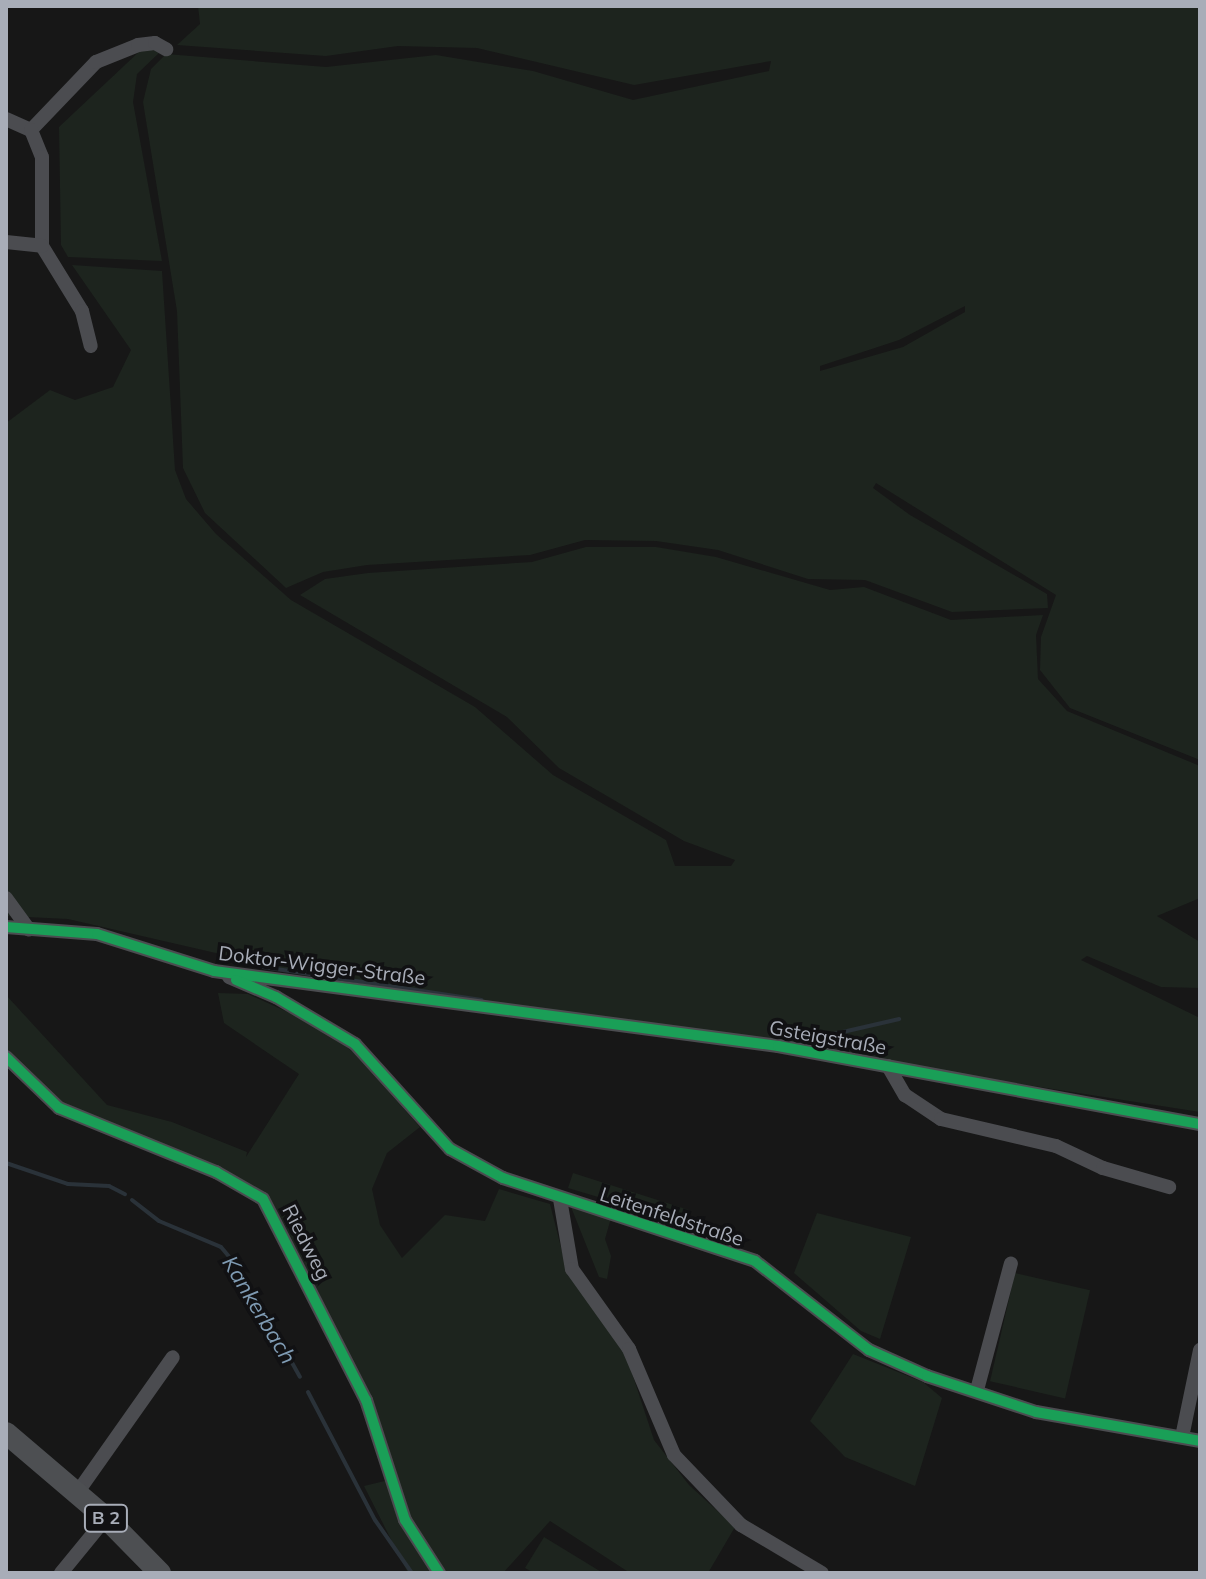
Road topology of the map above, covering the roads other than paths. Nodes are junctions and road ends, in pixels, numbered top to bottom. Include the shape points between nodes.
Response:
1 (166, 49) dead end
2 (6, 119) edge
3 (31, 130) junction
4 (6, 242) edge
5 (42, 246) junction
6 (91, 346) dead end
7 (6, 898) edge
8 (6, 927) edge
9 (29, 930) junction
10 (214, 971) junction
11 (448, 999) joint
12 (6, 1057) edge
13 (888, 1066) junction
14 (1200, 1124) edge
15 (1169, 1187) dead end
16 (560, 1199) junction
17 (1011, 1263) dead end
18 (1200, 1350) edge
19 (173, 1357) dead end
20 (977, 1390) junction
21 (6, 1433) edge
22 (1182, 1437) junction
23 (1200, 1441) edge
24 (77, 1493) junction
25 (106, 1518) junction
26 (61, 1573) edge
27 (160, 1573) edge
28 (439, 1573) edge
29 (822, 1573) edge

1 - 3 street via 155,43 138,45 96,62
2 - 3 street
3 - 5 street via 42,157
4 - 5 street
5 - 6 street via 82,311
7 - 9 street
8 - 9 street, Doktor-Wigger-Straße
9 - 10 street, Doktor-Wigger-Straße via 97,934
10 - 11 street, Doktor-Wigger-Straße
10 - 16 street, Leitenfeldstraße via 276,997 355,1044 450,1149 503,1178
11 - 13 street, Gsteigstraße
12 - 28 street, Riedweg via 59,1108 235,1180 263,1199 366,1400 405,1520
13 - 14 street, Gsteigstraße
13 - 15 street, Gsteigstraße via 905,1095 941,1119 1056,1146 1103,1168
16 - 20 street, Leitenfeldstraße via 755,1261 869,1350 927,1376
16 - 29 street via 572,1269 629,1349 674,1455 741,1525
17 - 20 street
18 - 22 street
19 - 24 street
20 - 22 street, Leitenfeldstraße via 1036,1412
21 - 24 main road, B 2
22 - 23 street, Leitenfeldstraße
24 - 25 main road, B 2
25 - 26 street
25 - 27 main road, B 2

